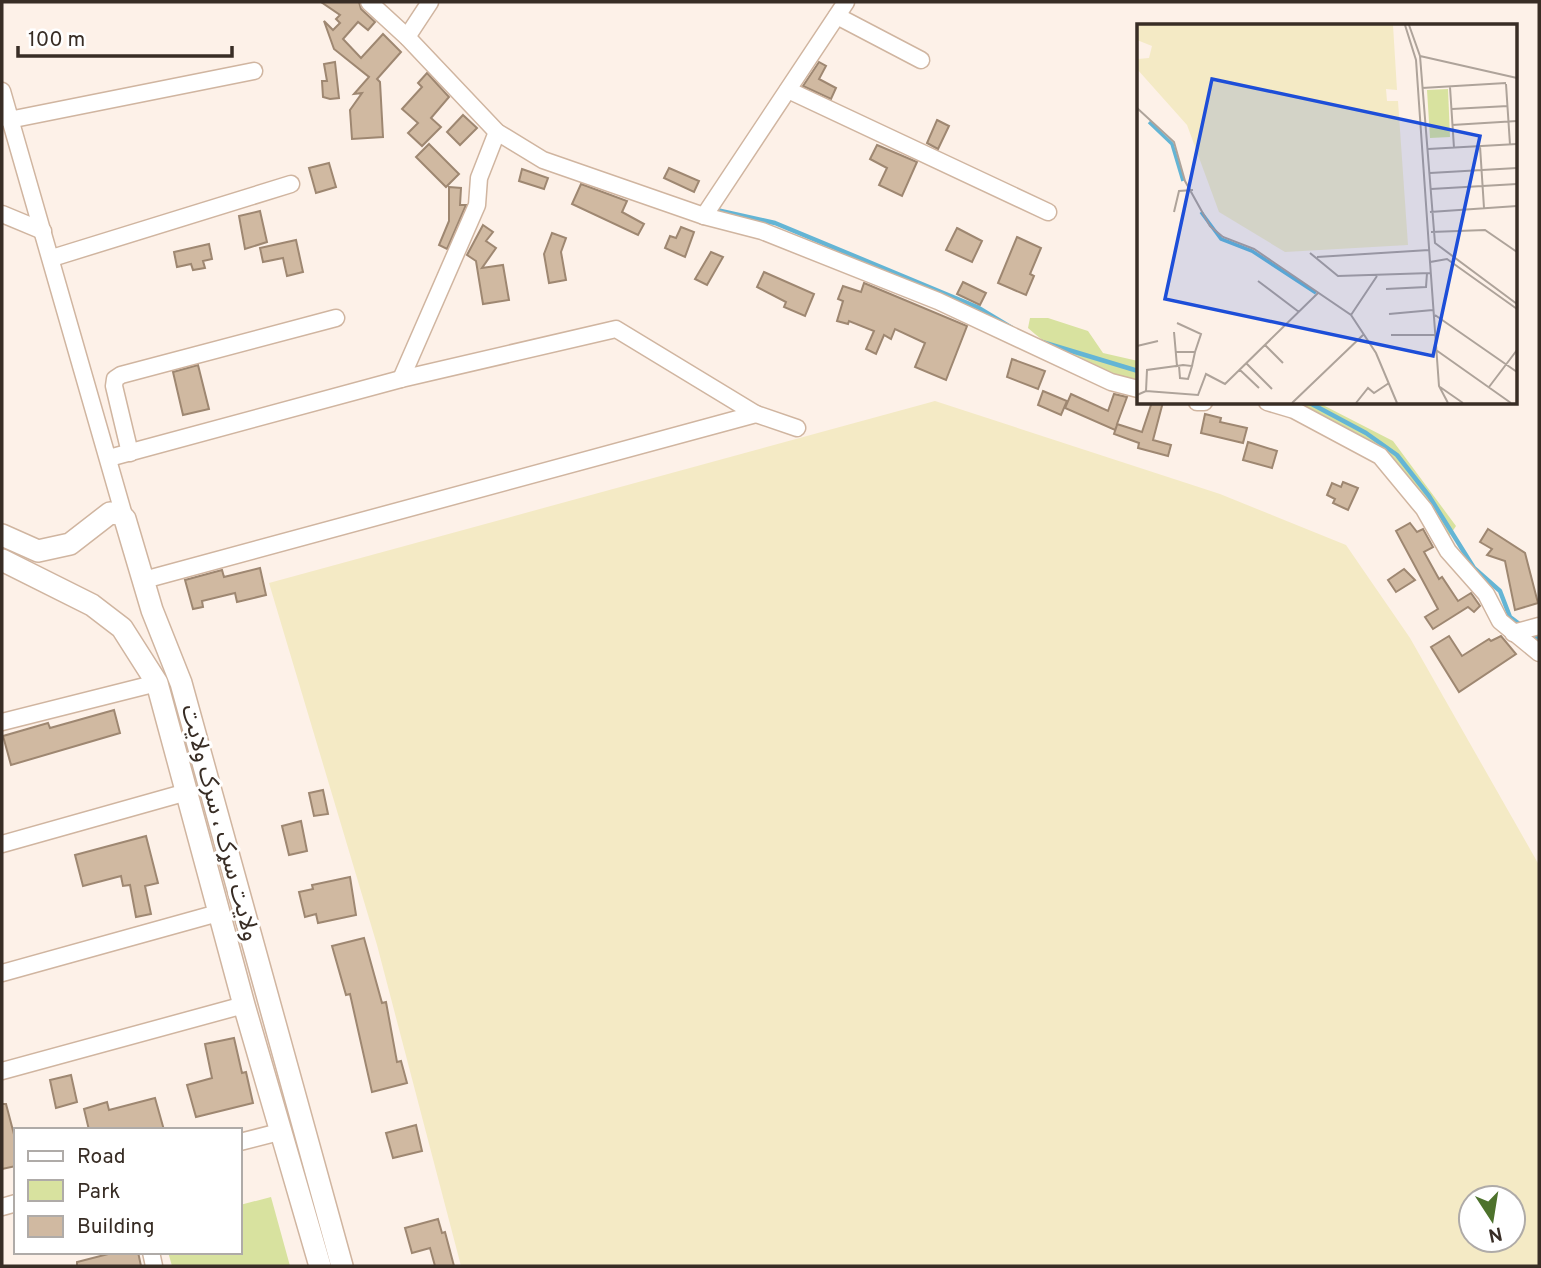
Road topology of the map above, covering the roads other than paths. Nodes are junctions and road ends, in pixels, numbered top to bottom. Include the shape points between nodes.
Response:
1 (369, 2) edge
2 (430, 2) edge
3 (846, 2) edge
4 (837, 16) junction
5 (407, 37) junction
6 (921, 60) dead end
7 (254, 71) dead end
8 (788, 90) junction
9 (2, 92) edge
10 (9, 120) junction
11 (496, 132) junction
12 (291, 184) dead end
13 (1048, 212) dead end
14 (2, 214) edge
15 (705, 216) junction
16 (43, 231) junction
17 (51, 258) junction
18 (337, 318) dead end
19 (401, 379) junction
20 (1137, 388) edge
21 (1274, 404) edge
22 (756, 414) junction
23 (797, 428) dead end
24 (130, 453) junction
25 (110, 458) junction
26 (125, 519) junction
27 (2, 535) edge
28 (37, 551) junction
29 (2, 560) edge
30 (29, 572) junction
31 (144, 580) junction
32 (1539, 626) edge
33 (1513, 633) junction
34 (1539, 653) edge
35 (157, 683) junction
36 (2, 722) edge
37 (187, 792) junction
38 (2, 844) edge
39 (218, 914) junction
40 (2, 973) edge
41 (244, 1005) junction
42 (2, 1071) edge
43 (283, 1130) junction
44 (242, 1141) edge
45 (320, 1266) edge
46 (342, 1266) edge

1 - 5 street
2 - 5 street
3 - 4 street
4 - 6 street
4 - 8 street
5 - 11 street
7 - 10 street
8 - 13 street
8 - 15 street
9 - 10 street
10 - 16 street
11 - 15 street via 543,160
11 - 19 street via 479,178 477,205
12 - 17 street
14 - 16 street
15 - 20 street via 762,231 926,296 1111,382
16 - 17 street
17 - 25 street
18 - 24 street via 115,379
19 - 22 street via 616,329
19 - 24 street
21 - 33 street via 1294,410 1380,456
22 - 23 street
22 - 31 street
24 - 25 street
25 - 26 street
26 - 28 main road via 120,513 110,513 70,544
26 - 31 main road, ولایت سړک ، سرک ولایت
27 - 28 main road
28 - 30 main road
29 - 30 main road, ولایت سړک ، سرک ولایت
30 - 35 main road, ولایت سړک ، سرک ولایت via 92,605 122,628
31 - 46 main road, ولایت سړک ، سرک ولایت via 181,683
32 - 33 street
33 - 34 street
35 - 36 street
35 - 37 main road, ولایت سړک ، سرک ولایت
37 - 38 street
37 - 39 main road, ولایت سړک ، سرک ولایت
39 - 40 street
39 - 41 main road, ولایت سړک ، سرک ولایت
41 - 42 street
41 - 43 main road, ولایت سړک ، سرک ولایت
43 - 44 street
43 - 45 main road, ولایت سړک ، سرک ولایت

